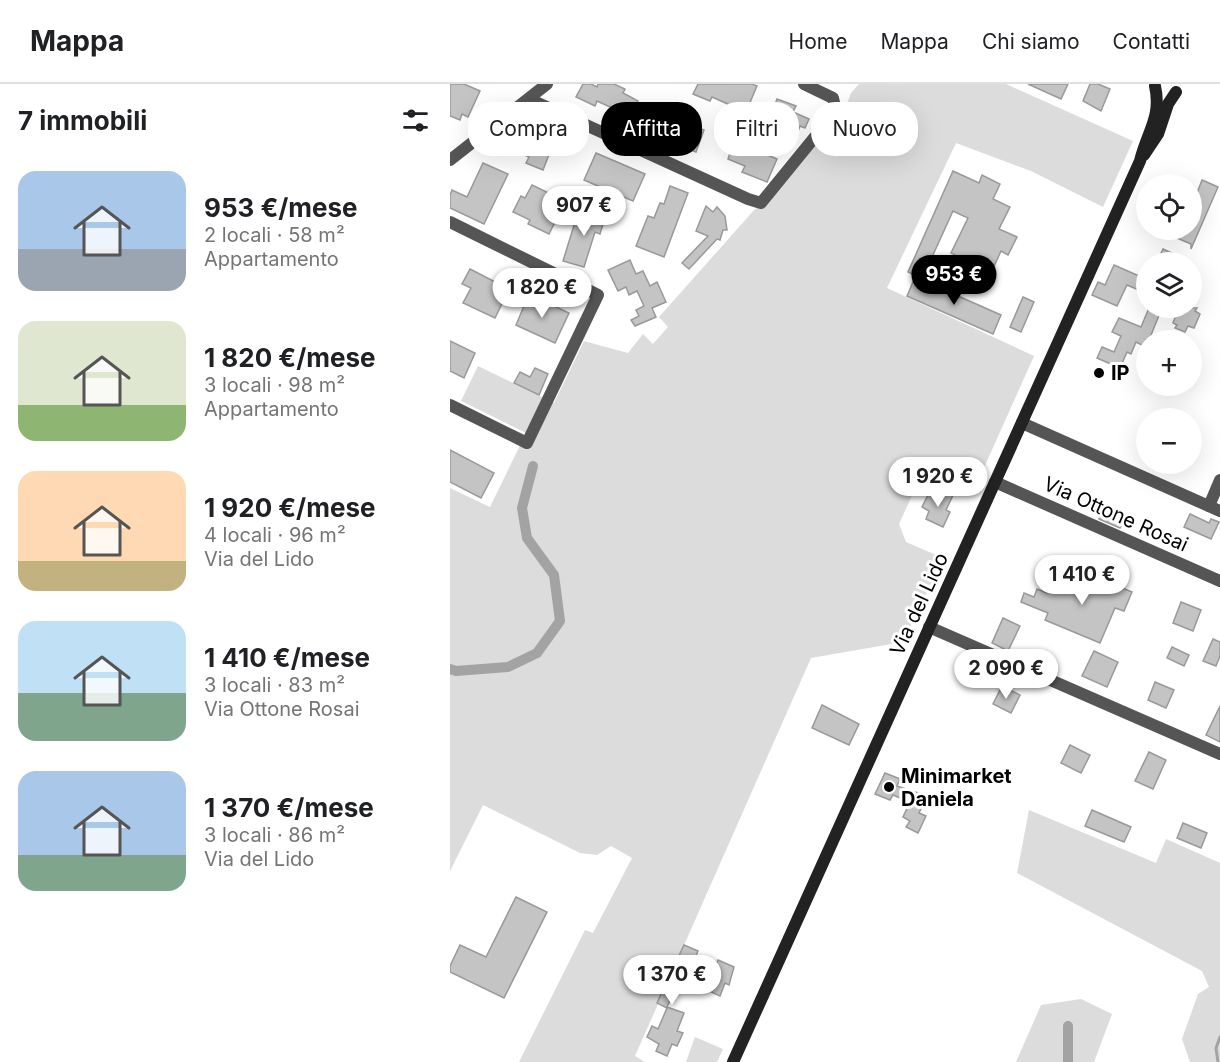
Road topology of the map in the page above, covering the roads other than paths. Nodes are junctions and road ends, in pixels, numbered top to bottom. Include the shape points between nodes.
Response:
1 (547, 84) edge
2 (804, 84) edge
3 (1155, 85) edge
4 (1180, 88) edge
5 (528, 99) junction
6 (450, 160) edge
7 (1140, 161) junction
8 (450, 222) edge
9 (450, 405) edge
10 (1022, 423) junction
11 (1220, 480) edge
12 (995, 482) junction
13 (1214, 508) edge
14 (1220, 581) edge
15 (929, 627) junction
16 (1220, 754) edge
17 (733, 1062) edge

1 - 5 street
2 - 5 street via 833,98 836,111 761,202
3 - 4 main road via 1165,93
3 - 7 main road, Via del Lido via 1157,113
4 - 7 main road, Via del Lido
5 - 6 street
7 - 10 main road, Via del Lido
8 - 9 street via 598,295 527,443
10 - 12 main road, Via del Lido
10 - 13 street
11 - 13 street
12 - 14 street, Via Ottone Rosai
12 - 15 main road, Via del Lido
15 - 16 street
15 - 17 main road, Via del Lido

